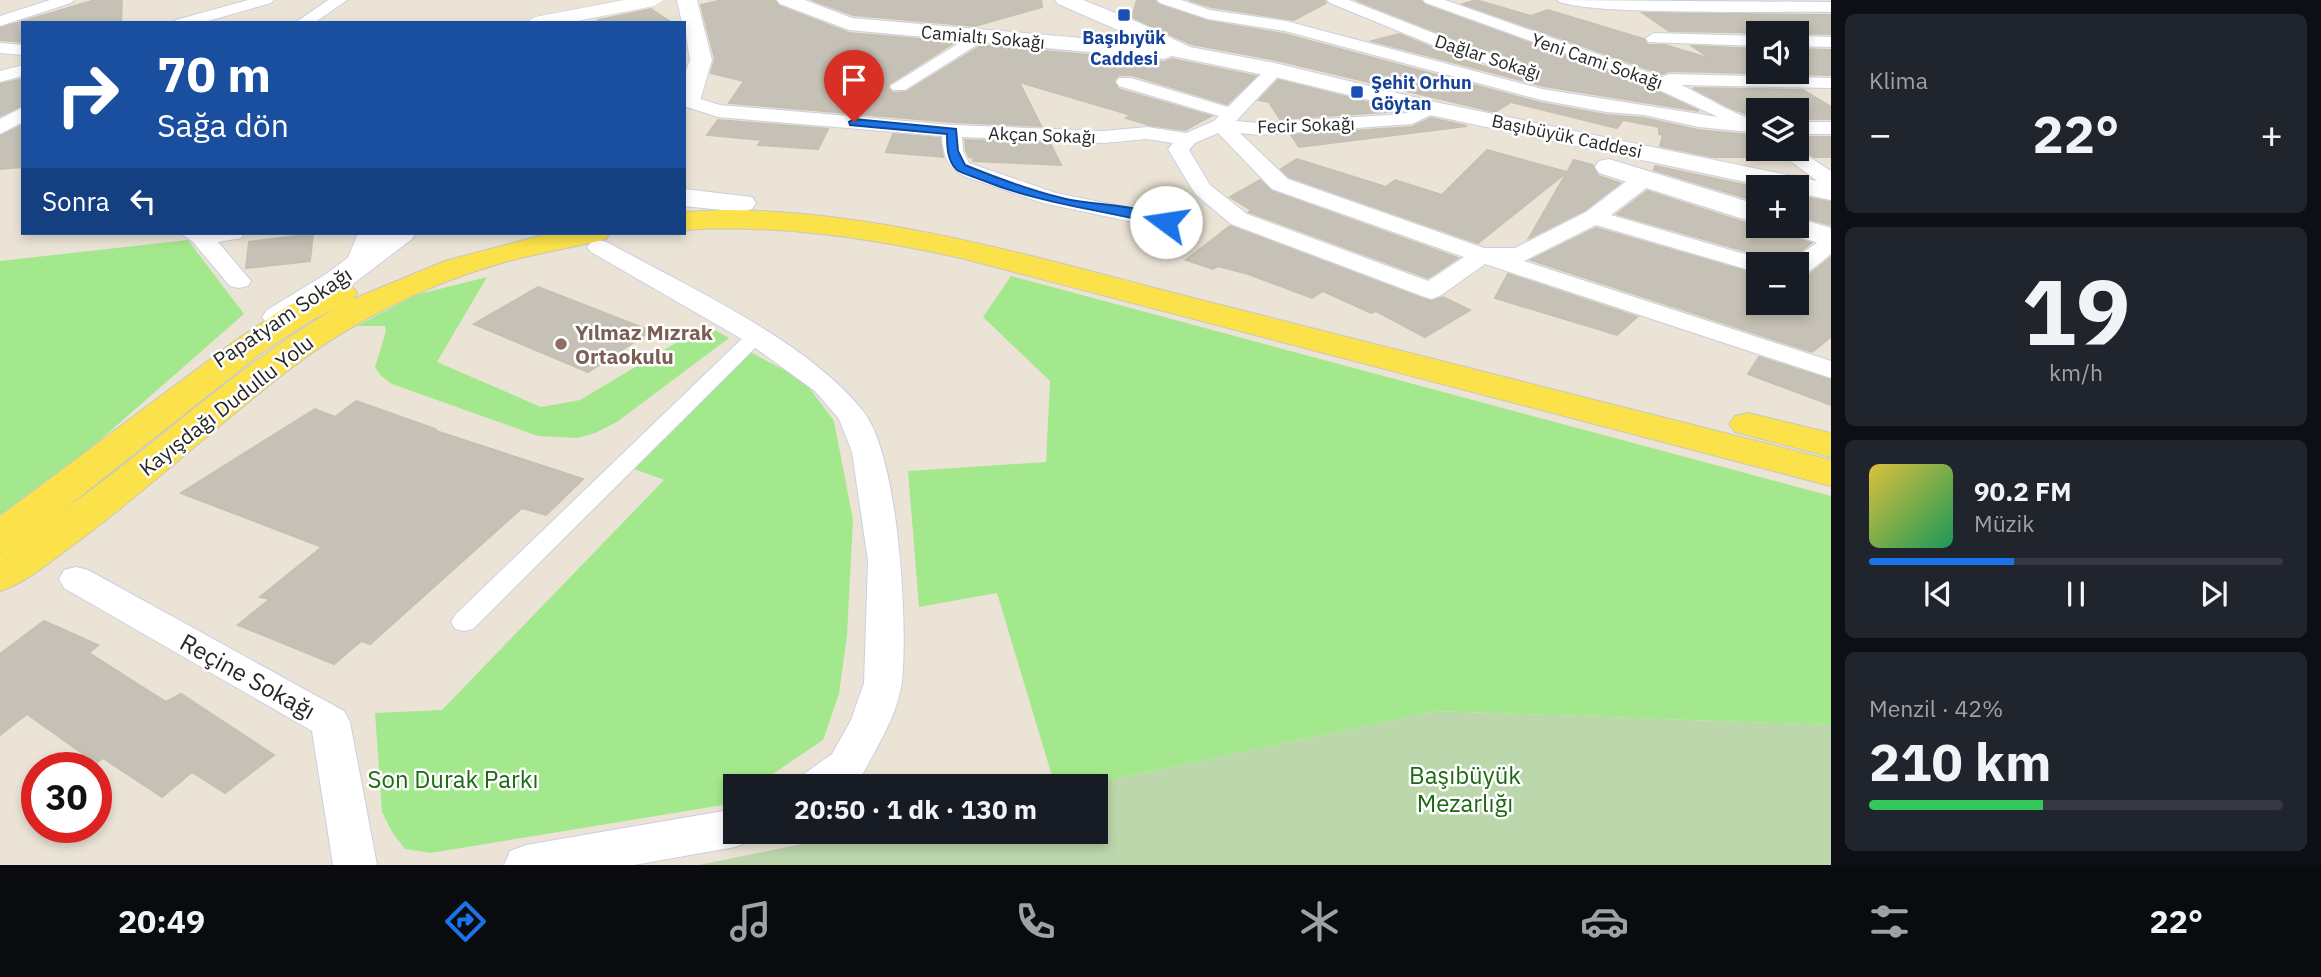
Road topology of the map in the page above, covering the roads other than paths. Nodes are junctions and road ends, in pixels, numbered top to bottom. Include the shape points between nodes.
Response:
1 (66, 0) edge
2 (266, 0) edge
3 (339, 0) edge
4 (654, 0) edge
5 (687, 0) edge
6 (787, 0) edge
7 (1065, 0) edge
8 (1165, 0) edge
9 (1335, 0) edge
10 (1431, 0) edge
11 (1564, 0) edge
12 (1831, 8) edge
13 (0, 21) edge
14 (189, 21) edge
15 (306, 21) edge
16 (546, 21) edge
17 (977, 37) junction
18 (1654, 38) dead end
19 (1746, 41) edge
20 (1809, 41) edge
21 (1831, 42) edge
22 (0, 48) edge
23 (21, 50) edge
24 (1184, 54) junction
25 (21, 68) edge
26 (0, 69) edge
27 (21, 69) edge
28 (1275, 70) junction
29 (0, 77) edge
30 (1655, 79) junction
31 (1125, 82) dead end
32 (1831, 83) edge
33 (899, 86) dead end
34 (1430, 108) junction
35 (1644, 109) junction
36 (688, 110) edge
37 (1226, 119) junction
38 (1746, 123) edge
39 (1746, 128) edge
40 (1809, 128) edge
41 (1831, 128) edge
42 (953, 131) junction
43 (1188, 139) junction
44 (1799, 161) edge
45 (1645, 178) junction
46 (1829, 185) edge
47 (686, 197) edge
48 (742, 204) junction
49 (686, 207) edge
50 (1746, 211) edge
51 (1594, 217) junction
52 (686, 221) edge
53 (1166, 222) dead end
54 (1809, 230) edge
55 (197, 235) edge
56 (396, 235) edge
57 (506, 235) edge
58 (1831, 237) edge
59 (597, 240) edge
60 (1831, 243) edge
61 (366, 248) edge
62 (1482, 255) junction
63 (1809, 260) edge
64 (1746, 262) edge
65 (239, 281) dead end
66 (756, 336) junction
67 (1831, 370) edge
68 (169, 407) junction
69 (1831, 445) edge
70 (1831, 473) edge
71 (0, 538) edge
72 (0, 575) edge
73 (76, 579) dead end
74 (464, 622) dead end
75 (834, 774) edge
76 (723, 830) edge
77 (355, 865) edge
78 (526, 865) edge

1 - 13 street
2 - 14 street
3 - 15 street
4 - 16 street
5 - 36 main road via 701,60
6 - 17 main road, Camialtı Sokağı via 849,24
7 - 24 main road, Başıbüyük Caddesi via 1133,27
8 - 35 street via 1208,14 1286,26 1541,94
9 - 35 street, Dağlar Sokağı via 1462,51
10 - 30 street, Yeni Cami Sokağı
11 - 12 street
17 - 24 main road, Camialtı Sokağı
17 - 33 street
18 - 19 street
20 - 21 street
22 - 23 street
24 - 28 main road, Başıbüyük Caddesi
25 - 26 street
27 - 29 street
28 - 34 main road, Başıbüyük Caddesi
28 - 37 street
30 - 32 street
30 - 38 street, Yeni Cami Sokağı
31 - 37 street
34 - 37 street, Fecir Sokağı via 1412,118 1390,121 1270,128
34 - 45 main road
34 - 46 main road, Başıbüyük Caddesi
35 - 39 street
36 - 42 street, Akçan Sokağı
37 - 43 street
37 - 62 street via 1280,184
40 - 41 street
42 - 43 street, Akçan Sokağı via 1104,137 1147,133
42 - 53 street via 953,151 961,167 1064,202
43 - 62 street via 1178,149 1199,188 1239,219 1273,233 1431,291
44 - 46 street
45 - 50 main road
45 - 51 street
47 - 48 main road
48 - 49 main road
48 - 69 main road via 838,209 937,222
51 - 62 street via 1519,256
51 - 64 street
52 - 70 main road via 800,222 887,232
54 - 58 main road
55 - 65 street
56 - 61 main road, Papatyam Sokağı
57 - 68 main road, Kayışdağı Dudullu Yolu via 431,256 298,314
59 - 66 street
59 - 72 main road, Kayışdağı Dudullu Yolu via 530,245 469,264 369,304 326,328 219,407 141,473
60 - 63 street
61 - 68 main road, Papatyam Sokağı via 207,367
62 - 67 street
66 - 74 street
66 - 75 street via 825,385 853,417 867,452 885,561 883,683 870,723
68 - 71 main road, Kayışdağı Dudullu Yolu
73 - 77 street, Reçine Sokağı via 330,722
76 - 78 street

